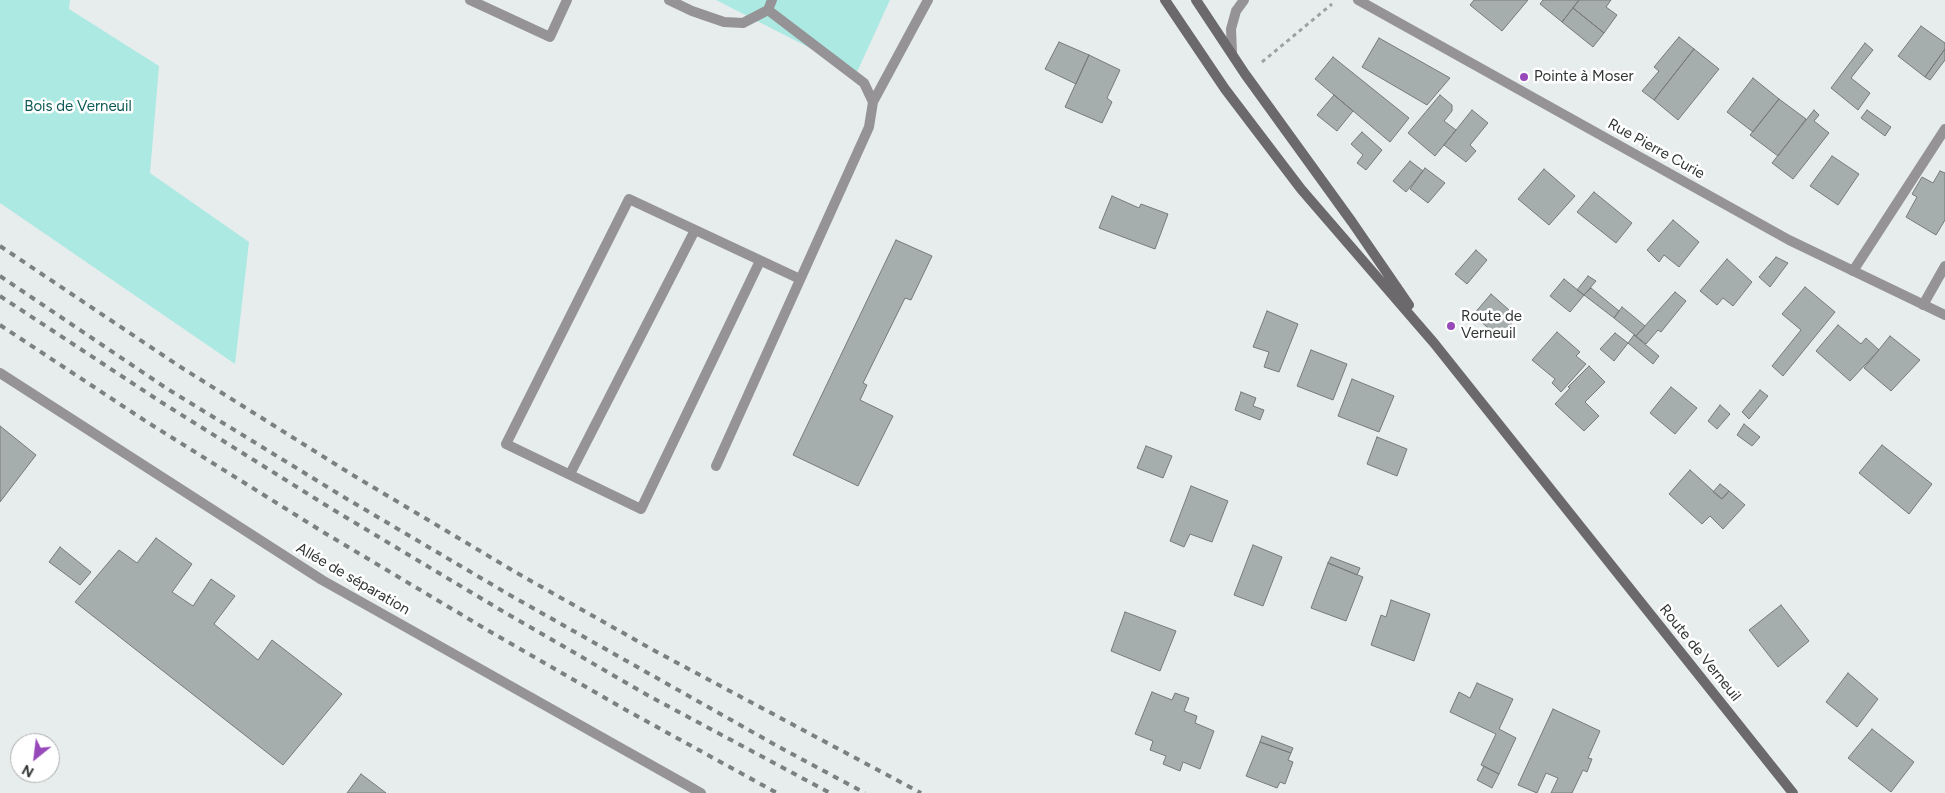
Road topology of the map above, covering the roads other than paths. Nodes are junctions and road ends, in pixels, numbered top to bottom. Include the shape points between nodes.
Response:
1 (470, 0) edge
2 (568, 0) edge
3 (669, 0) edge
4 (928, 0) edge
5 (1165, 0) edge
6 (1196, 0) edge
7 (1244, 0) edge
8 (1358, 0) edge
9 (770, 5) edge
10 (1232, 54) junction
11 (874, 102) junction
12 (1945, 130) edge
13 (695, 230) junction
14 (760, 261) junction
15 (1945, 266) edge
16 (1853, 271) junction
17 (800, 279) junction
18 (1923, 305) junction
19 (1945, 315) edge
20 (1434, 343) junction
21 (0, 373) edge
22 (716, 466) dead end
23 (570, 474) junction
24 (701, 793) edge
25 (1793, 793) edge

1 - 2 street via 550,37
3 - 9 street via 724,22 743,23
4 - 11 street
5 - 20 main road, Route de Verneuil via 1225,89 1301,189
6 - 10 main road, Route de Verneuil
7 - 10 street via 1236,11 1231,29
8 - 16 street, Rue Pierre Curie via 1789,240
9 - 11 street via 864,83
10 - 20 main road, Route de Verneuil
11 - 17 street via 869,127
12 - 16 street
13 - 14 street
13 - 23 street
13 - 23 street via 629,199 506,444
14 - 17 street
14 - 23 street via 641,509
15 - 18 street
16 - 18 street, Rue Pierre Curie
17 - 22 street
18 - 19 street, Rue Pierre Curie
20 - 25 main road, Route de Verneuil
21 - 24 street, Allée de séparation via 322,580

